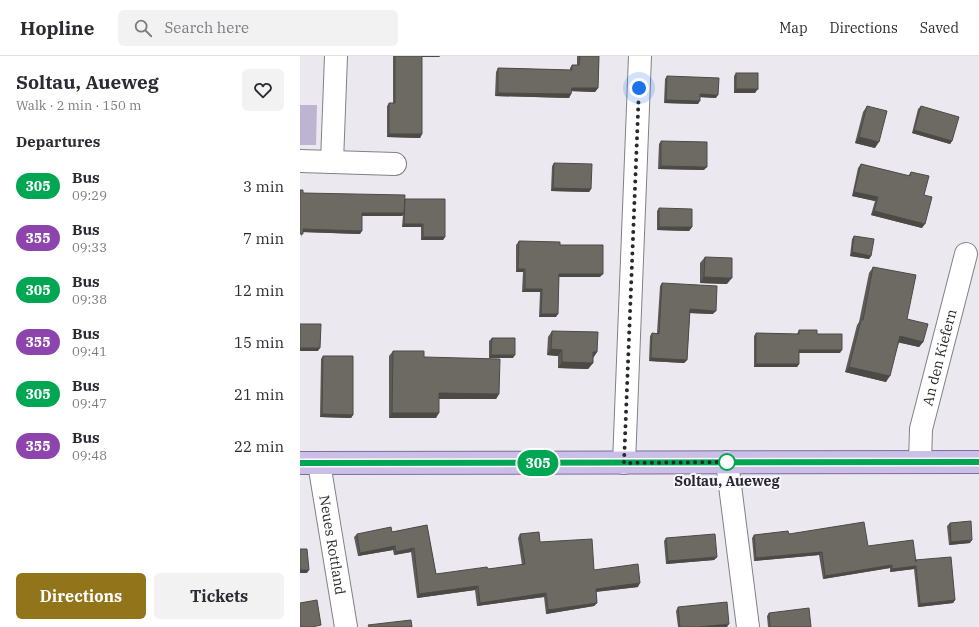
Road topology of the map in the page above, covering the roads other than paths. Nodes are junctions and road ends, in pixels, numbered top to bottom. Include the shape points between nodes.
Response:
1 (336, 56) edge
2 (640, 56) edge
3 (300, 161) edge
4 (332, 162) junction
5 (395, 164) dead end
6 (966, 254) dead end
7 (727, 462) junction
8 (920, 462) junction
9 (979, 462) edge
10 (310, 463) edge
11 (624, 463) junction
12 (346, 627) edge
13 (748, 627) edge

1 - 4 street
2 - 11 street
3 - 4 street
4 - 5 street
6 - 8 street, An den Kiefern via 921,429
7 - 8 main road
7 - 11 main road
7 - 13 street
8 - 9 main road
10 - 11 main road
10 - 12 street, Neues Rottland

